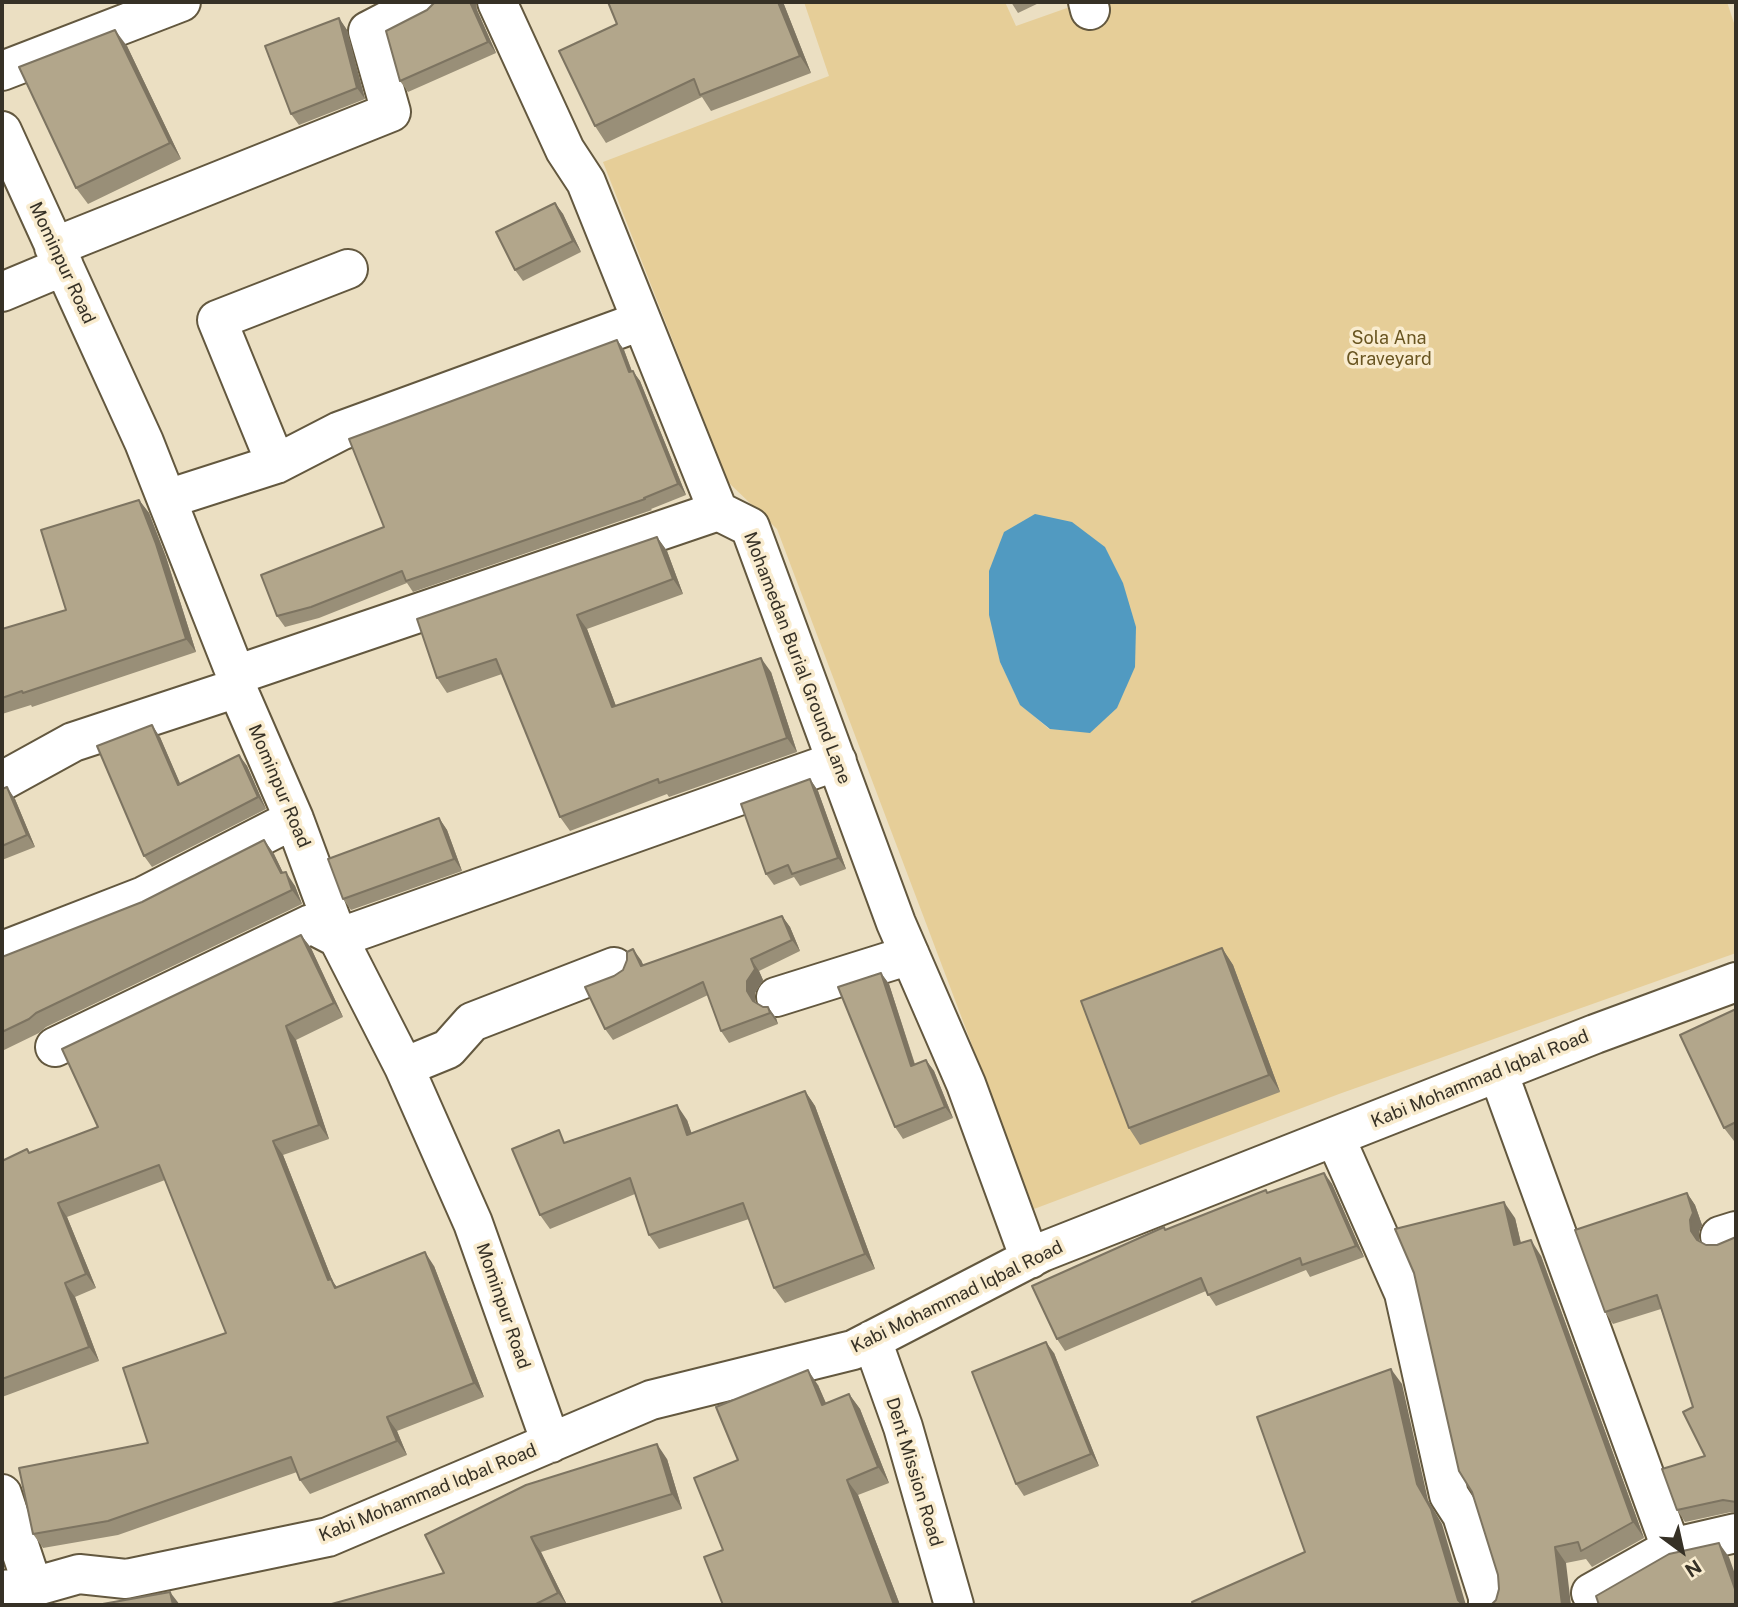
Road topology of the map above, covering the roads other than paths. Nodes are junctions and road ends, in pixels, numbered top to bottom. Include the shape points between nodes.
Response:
1 (181, 2) edge
2 (424, 2) edge
3 (497, 2) edge
4 (2, 71) edge
5 (2, 131) edge
6 (59, 256) junction
7 (348, 269) dead end
8 (2, 292) edge
9 (641, 321) junction
10 (276, 464) junction
11 (167, 499) junction
12 (718, 511) junction
13 (237, 682) junction
14 (837, 761) junction
15 (2, 781) edge
16 (294, 819) junction
17 (338, 938) junction
18 (3, 944) edge
19 (910, 955) junction
20 (614, 967) dead end
21 (1736, 982) edge
22 (776, 996) dead end
23 (55, 1047) dead end
24 (404, 1067) junction
25 (1498, 1072) junction
26 (1335, 1137) junction
27 (1030, 1259) junction
28 (872, 1340) junction
29 (551, 1443) junction
30 (2, 1494) edge
31 (1736, 1533) edge
32 (1671, 1548) junction
33 (17, 1589) edge
34 (83, 1590) edge
35 (1591, 1593) dead end
36 (954, 1605) edge
37 (1488, 1605) edge

1 - 4 street
2 - 6 street via 368,31 391,112
3 - 9 street via 565,150 586,182
5 - 6 street, Mominpur Road
6 - 8 street
6 - 11 street, Mominpur Road
7 - 10 street via 217,320
9 - 10 street via 340,431
9 - 12 street
10 - 11 street
11 - 13 street, Mominpur Road
12 - 13 street
12 - 14 street, Mohamedan Burial Ground Lane via 750,527
13 - 15 street via 73,742
13 - 16 street, Mominpur Road
14 - 17 street
14 - 19 street, Mohamedan Burial Ground Lane
16 - 17 street, Mominpur Road
16 - 18 street via 144,896
17 - 23 street via 311,924
17 - 24 street, Mominpur Road
19 - 22 street
19 - 27 street, Mohamedan Burial Ground Lane via 967,1084
20 - 24 street via 472,1021 448,1049
21 - 25 street, Kabi Mohammad Iqbal Road
24 - 29 street, Mominpur Road via 473,1223
25 - 26 street, Kabi Mohammad Iqbal Road
25 - 32 street
26 - 27 street, Kabi Mohammad Iqbal Road
26 - 37 street via 1404,1293 1448,1495 1462,1515
27 - 28 street, Kabi Mohammad Iqbal Road
28 - 29 street, Kabi Mohammad Iqbal Road via 853,1350 651,1400
28 - 36 street, Dent Mission Road via 903,1427
29 - 34 street, Kabi Mohammad Iqbal Road via 328,1537
30 - 33 street
31 - 32 street
32 - 35 street
33 - 34 street, Kabi Mohammad Iqbal Road

